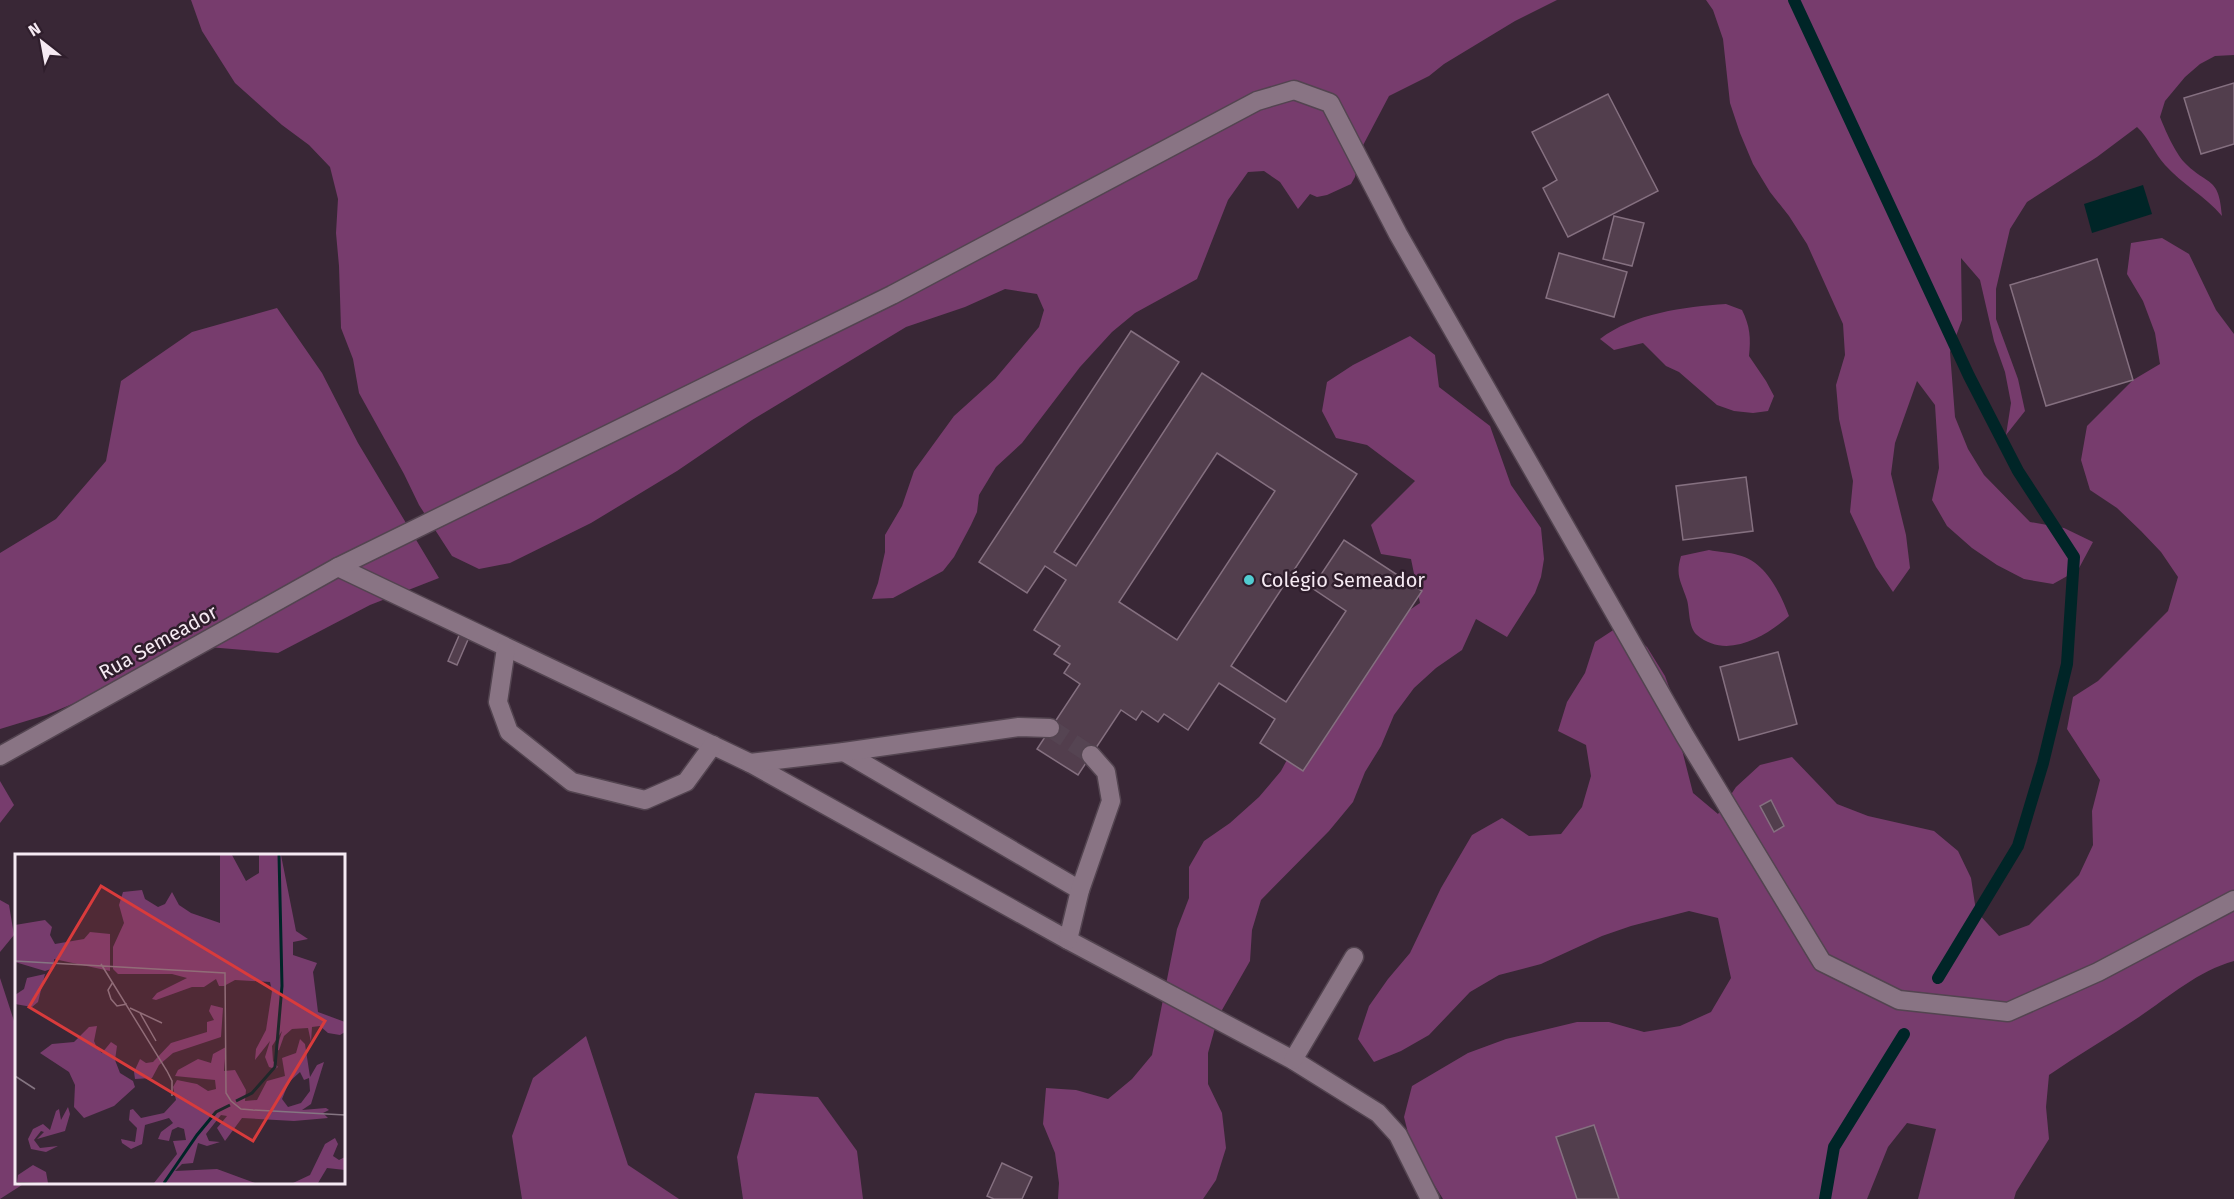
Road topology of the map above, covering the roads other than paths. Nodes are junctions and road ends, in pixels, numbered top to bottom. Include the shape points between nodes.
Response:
1 (338, 567) junction
2 (506, 648) junction
3 (1050, 728) tunnel mouth
4 (713, 746) junction
5 (844, 752) junction
6 (1092, 755) tunnel mouth
7 (0, 756) edge
8 (750, 763) junction
9 (1080, 890) junction
10 (2234, 900) edge
11 (1068, 940) junction
12 (1354, 957) dead end
13 (1293, 1060) junction
14 (1430, 1199) edge

1 - 2 street
1 - 7 street, Rua Semeador
1 - 10 street, Rua Semeador via 892,295 1257,101 1294,90 1329,103 1398,234 1684,736 1822,962 1899,1000 2008,1012 2098,972
2 - 4 street
2 - 4 street via 498,702 509,732 572,782 645,800 686,782
3 - 5 street via 1019,727
4 - 8 street
5 - 8 street
5 - 9 street
6 - 9 street via 1106,772 1111,801
8 - 11 street
9 - 11 street
11 - 13 street
12 - 13 street
13 - 14 street via 1378,1113 1398,1135

